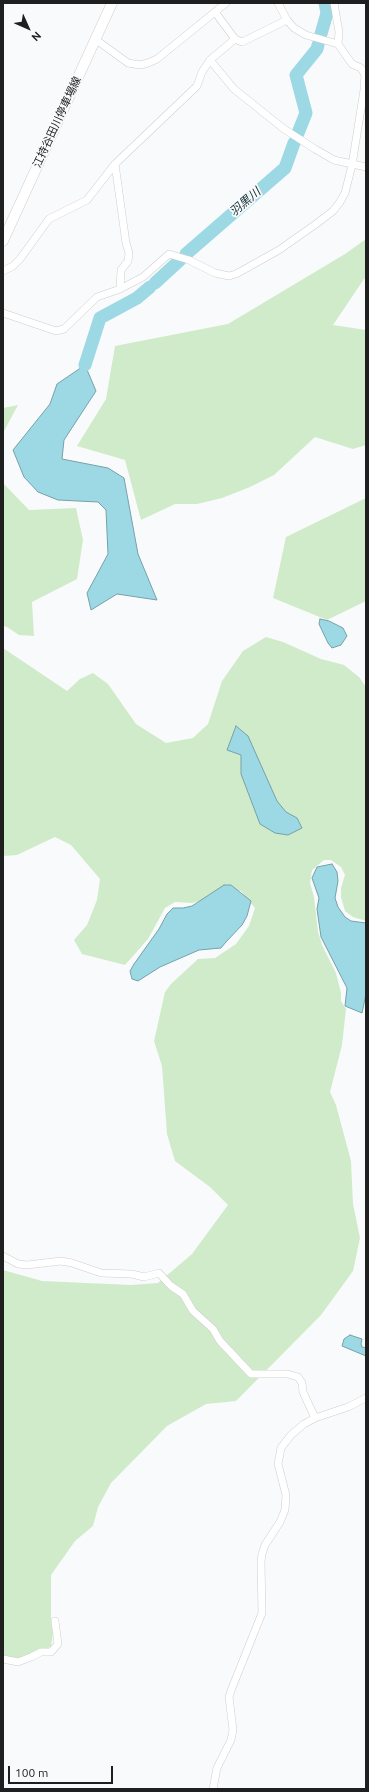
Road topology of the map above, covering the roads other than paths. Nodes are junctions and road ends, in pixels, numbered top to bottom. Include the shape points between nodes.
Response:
1 (112, 3) edge
2 (226, 3) edge
3 (278, 3) edge
4 (334, 3) edge
5 (215, 12) junction
6 (287, 20) junction
7 (95, 39) junction
8 (235, 39) junction
9 (338, 44) junction
10 (210, 60) junction
11 (115, 164) junction
12 (352, 165) junction
13 (366, 167) edge
14 (3, 241) edge
15 (3, 271) edge
16 (120, 288) junction
17 (3, 313) edge
18 (3, 1256) edge
19 (366, 1398) edge
20 (315, 1418) junction
21 (55, 1621) dead end
22 (3, 1659) edge
23 (212, 1789) edge

1 - 7 main road, 江持谷田川停車場線
2 - 5 street
3 - 6 street
4 - 9 street via 339,32
5 - 7 street via 148,64 128,63
5 - 8 street
6 - 8 street via 242,42
6 - 9 street via 306,35
7 - 14 main road, 江持谷田川停車場線
8 - 10 street
9 - 12 street via 352,64 361,68 365,74
10 - 11 street via 197,86
10 - 12 street via 234,89 284,129 315,150 334,160
11 - 15 street via 86,200 49,219 20,259
11 - 16 street via 129,253 128,261 121,270
12 - 13 street
12 - 16 street via 345,193 328,216 279,250 236,274 221,275 169,254 143,277
16 - 17 street via 97,297 64,329 56,331
18 - 20 street via 18,1264 61,1261 101,1273 144,1277 159,1272 171,1286 183,1294 193,1311 213,1329 220,1341 251,1374 288,1374 298,1377
19 - 20 street via 348,1408
20 - 23 street via 296,1430 279,1454 278,1464 286,1495 285,1510 262,1554 262,1613 229,1697 233,1730 231,1740 217,1768
21 - 22 street via 58,1644 51,1652 40,1652 18,1662

